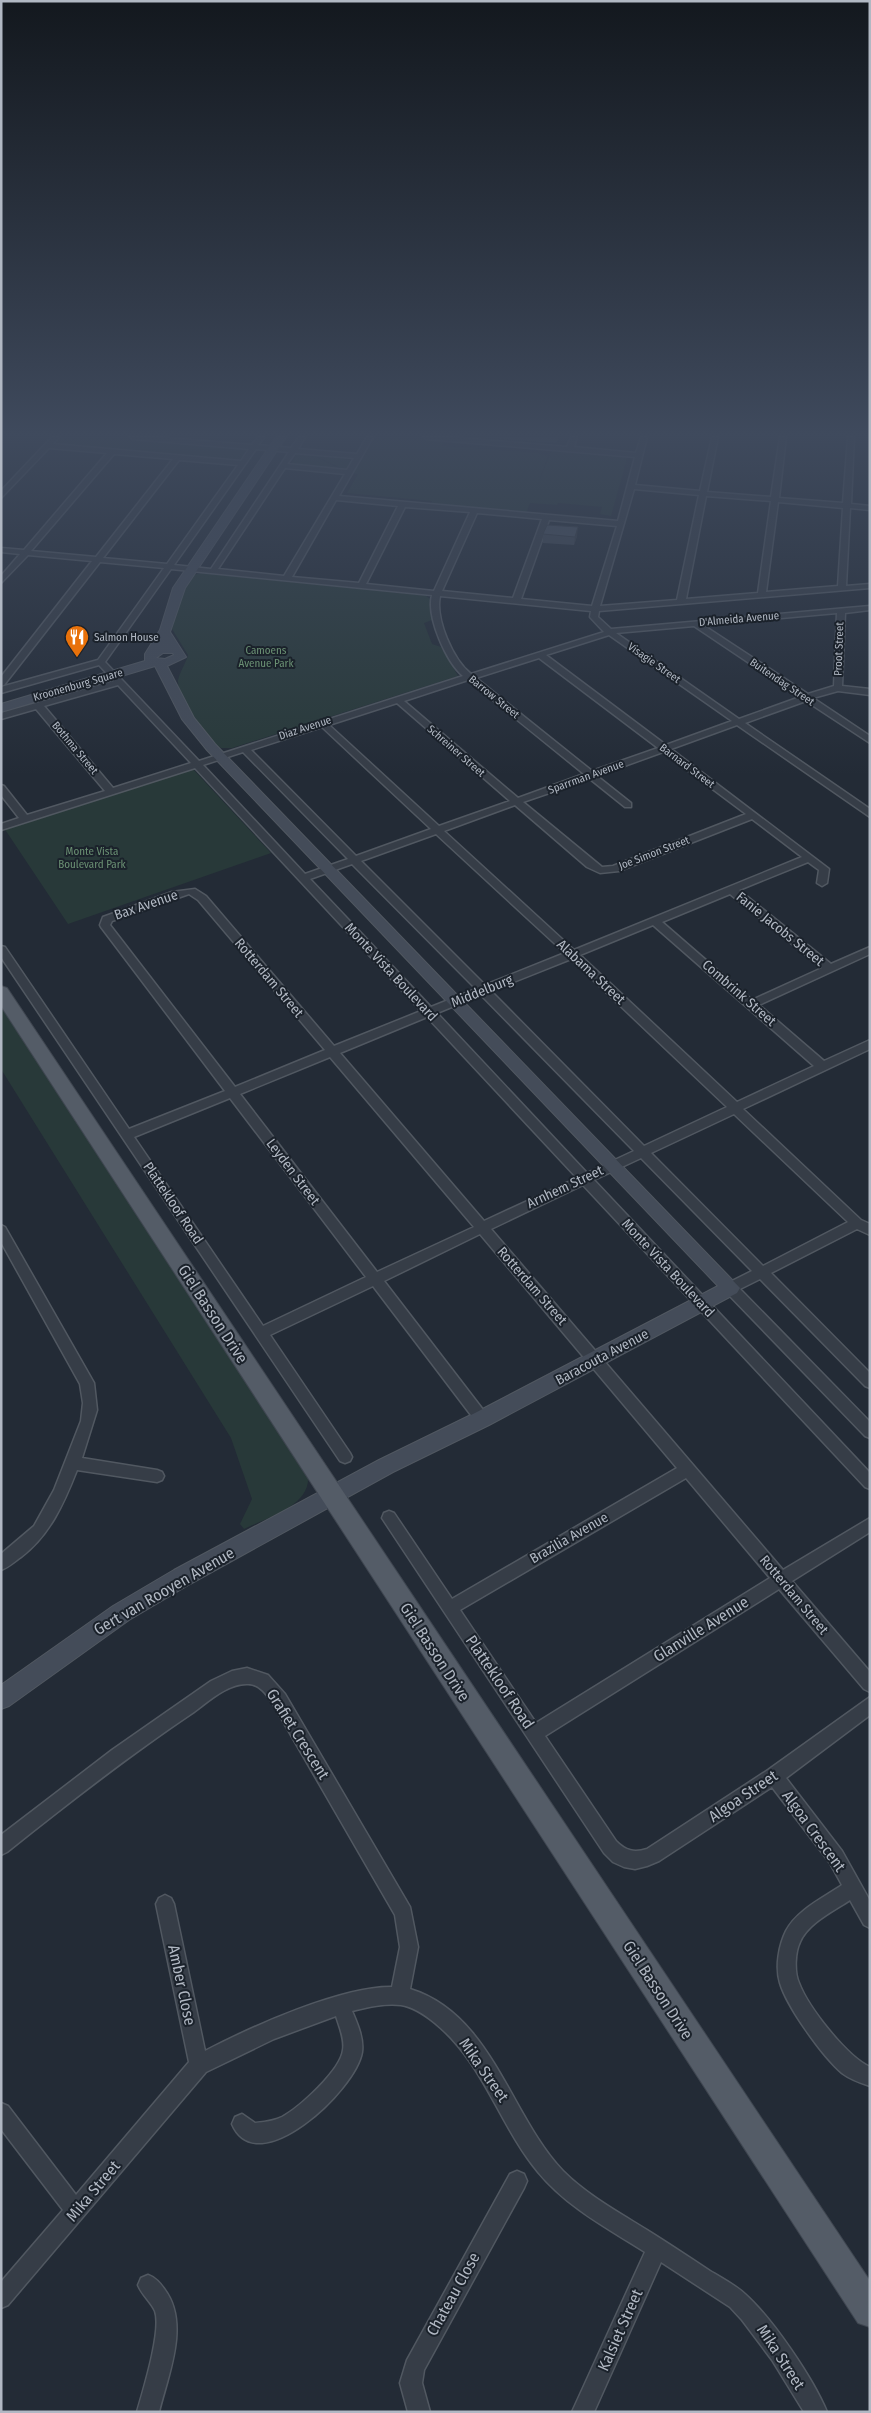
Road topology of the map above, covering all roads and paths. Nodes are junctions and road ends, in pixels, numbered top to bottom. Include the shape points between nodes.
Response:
1 (1, 550) edge
2 (28, 550) edge
3 (104, 550) edge
4 (182, 550) edge
5 (204, 550) edge
6 (227, 550) edge
7 (304, 550) edge
8 (380, 550) edge
9 (457, 550) edge
10 (534, 550) edge
11 (613, 550) edge
12 (692, 550) edge
13 (768, 550) edge
14 (844, 550) edge
15 (26, 552) junction
16 (97, 559) junction
17 (170, 567) junction
18 (191, 569) junction
19 (213, 571) junction
20 (287, 578) junction
21 (1, 581) edge
22 (362, 585) junction
23 (870, 586) edge
24 (842, 589) junction
25 (438, 593) junction
26 (762, 596) junction
27 (516, 601) junction
28 (681, 602) junction
29 (870, 608) edge
30 (595, 609) junction
31 (841, 610) junction
32 (695, 623) junction
33 (609, 632) junction
34 (164, 633) junction
35 (539, 654) junction
36 (176, 655) junction
37 (154, 659) junction
38 (110, 672) junction
39 (469, 676) junction
40 (1, 682) edge
41 (172, 686) junction
42 (838, 688) junction
43 (1, 690) edge
44 (870, 692) edge
45 (805, 697) junction
46 (1, 699) edge
47 (397, 699) junction
48 (38, 705) junction
49 (1, 708) edge
50 (1, 716) edge
51 (739, 722) junction
52 (322, 723) junction
53 (870, 740) edge
54 (244, 748) junction
55 (665, 749) junction
56 (219, 756) junction
57 (196, 764) junction
58 (591, 776) junction
59 (1, 788) edge
60 (111, 792) junction
61 (516, 802) junction
62 (628, 805) dead end
63 (870, 814) edge
64 (753, 815) junction
65 (25, 819) junction
66 (1, 827) edge
67 (437, 830) junction
68 (809, 858) junction
69 (354, 859) junction
70 (328, 869) junction
71 (303, 878) junction
72 (822, 883) dead end
73 (732, 890) junction
74 (191, 892) joint
75 (655, 921) junction
76 (105, 925) joint
77 (1, 949) edge
78 (870, 950) edge
79 (572, 954) junction
80 (829, 968) junction
81 (483, 991) junction
82 (1, 992) edge
83 (457, 1002) junction
84 (752, 1004) junction
85 (429, 1013) junction
86 (870, 1044) edge
87 (332, 1053) junction
88 (822, 1066) junction
89 (232, 1092) junction
90 (736, 1108) junction
91 (127, 1135) junction
92 (642, 1152) junction
93 (613, 1165) junction
94 (583, 1178) junction
95 (857, 1223) junction
96 (481, 1228) junction
97 (1, 1230) edge
98 (870, 1230) edge
99 (5, 1245) edge
100 (762, 1272) junction
101 (374, 1279) junction
102 (731, 1288) junction
103 (703, 1304) junction
104 (261, 1333) junction
105 (596, 1360) junction
106 (870, 1382) edge
107 (482, 1419) junction
108 (870, 1432) edge
109 (345, 1457) dead end
110 (72, 1463) junction
111 (688, 1469) junction
112 (157, 1476) dead end
113 (870, 1484) edge
114 (333, 1497) junction
115 (389, 1518) dead end
116 (870, 1524) edge
117 (1, 1563) edge
118 (781, 1579) junction
119 (450, 1608) junction
120 (870, 1684) edge
121 (1, 1698) edge
122 (870, 1705) edge
123 (534, 1734) junction
124 (774, 1776) junction
125 (1, 1846) edge
126 (610, 1847) joint
127 (853, 1888) junction
128 (165, 1904) dead end
129 (870, 1920) edge
130 (400, 1995) junction
131 (341, 2004) junction
132 (199, 2066) junction
133 (870, 2077) edge
134 (1, 2113) edge
135 (242, 2124) dead end
136 (517, 2181) dead end
137 (76, 2211) junction
138 (657, 2248) junction
139 (148, 2285) dead end
140 (1, 2298) edge
141 (870, 2312) edge
142 (148, 2412) edge
143 (419, 2412) edge
144 (584, 2412) edge
145 (816, 2412) edge

1 - 15 street, D'Almeida Avenue
2 - 15 street
3 - 16 street
4 - 17 street
5 - 18 main road
6 - 19 street
7 - 20 street
8 - 22 street
9 - 25 street, Barrow Street
10 - 27 street
11 - 30 street
12 - 28 street
13 - 26 street
14 - 24 street
15 - 16 street, D'Almeida Avenue
15 - 21 street
16 - 17 street, D'Almeida Avenue
16 - 40 street
17 - 18 street, D'Almeida Avenue
17 - 38 street
18 - 19 street, D'Almeida Avenue
18 - 34 main road via 173,599
19 - 20 street, D'Almeida Avenue
20 - 22 street, D'Almeida Avenue
22 - 25 street, D'Almeida Avenue
23 - 24 street, D'Almeida Avenue
24 - 26 street, D'Almeida Avenue
25 - 27 street, D'Almeida Avenue
25 - 39 street, Barrow Street via 436,611 443,641 462,671
26 - 28 street, D'Almeida Avenue
27 - 30 street, D'Almeida Avenue
28 - 30 street, D'Almeida Avenue
29 - 31 street, D'Almeida Avenue
30 - 33 street, Visagie Street via 594,617
31 - 32 street, D'Almeida Avenue
31 - 42 street, Proot Street
32 - 33 street, D'Almeida Avenue
32 - 45 street, Buitendag Street
33 - 35 street, Diaz Avenue
33 - 51 street, Visagie Street
34 - 36 main road
34 - 37 main road
35 - 39 street, Diaz Avenue
35 - 55 street, Barnard Street
36 - 37 main road, Kroonenburg Square via 164,648
36 - 41 main road via 171,674
37 - 38 main road, Kroonenburg Square
37 - 41 main road, Monte Vista Boulevard
38 - 43 street, Kroonenburg Square
38 - 46 main road, Kroonenburg Square
38 - 48 street, Kroonenburg Square
38 - 49 main road, Kroonenburg Square
38 - 57 street, Monte Vista Boulevard
39 - 47 street, Diaz Avenue
39 - 58 street, Barrow Street
41 - 56 main road, Monte Vista Boulevard via 188,719
42 - 44 street, Sparrman Avenue
42 - 45 street, Sparrman Avenue
45 - 51 street, Sparrman Avenue
45 - 53 street, Buitendag Street
47 - 52 street, Diaz Avenue
47 - 61 street, Schreiner Street
48 - 50 street, Kroonenburg Square
48 - 60 street, Bothma Street
51 - 55 street, Sparrman Avenue
51 - 63 street, Visagie Street
52 - 54 street, Diaz Avenue
52 - 67 street, Alabama Street
54 - 56 street, Diaz Avenue
54 - 69 street
55 - 58 street, Sparrman Avenue
55 - 64 street, Barnard Street
56 - 57 street, Diaz Avenue
56 - 70 main road, Monte Vista Boulevard
57 - 60 street, Diaz Avenue
57 - 71 street, Monte Vista Boulevard
58 - 61 street, Sparrman Avenue
58 - 62 street, Barrow Street
59 - 65 street
60 - 65 street, Diaz Avenue
61 - 64 street, Joe Simon Street via 600,870 615,869
61 - 67 street, Sparrman Avenue
64 - 68 street, Barnard Street
65 - 66 street, Diaz Avenue
67 - 69 street, Sparrman Avenue
67 - 79 street, Alabama Street
68 - 72 street, Barnard Street via 824,869
68 - 73 street, Middelburg
69 - 70 street, Sparrman Avenue
69 - 81 street
70 - 71 street, Sparrman Avenue
70 - 83 main road, Monte Vista Boulevard
71 - 85 street, Monte Vista Boulevard
73 - 75 street, Middelburg
73 - 80 street, Fanie Jacobs Street
74 - 76 street, Bax Avenue via 176,894 107,919
74 - 87 street, Rotterdam Street via 202,898
75 - 79 street, Middelburg
75 - 84 street, Combrink Street
76 - 89 street, Leyden Street
77 - 91 street, Plattekloof Road
78 - 80 street
79 - 81 street, Middelburg
79 - 90 street, Alabama Street
80 - 84 street
81 - 83 street, Middelburg
81 - 92 street
82 - 114 main road, Giel Basson Drive
83 - 85 street, Middelburg
83 - 93 main road, Monte Vista Boulevard
84 - 88 street, Combrink Street
85 - 87 street, Middelburg
85 - 94 street, Monte Vista Boulevard
86 - 88 street, Arnhem Street
87 - 89 street, Middelburg
87 - 96 street, Rotterdam Street
88 - 90 street, Arnhem Street
89 - 91 street, Middelburg
89 - 101 street, Leyden Street
90 - 92 street, Arnhem Street
90 - 95 street, Alabama Street
91 - 104 street, Plattekloof Road
92 - 93 street, Arnhem Street
92 - 100 street
93 - 94 street, Arnhem Street
93 - 102 main road, Monte Vista Boulevard
94 - 96 street, Arnhem Street
94 - 103 street, Monte Vista Boulevard
95 - 98 street
95 - 100 street, Baracouta Avenue
96 - 101 street, Arnhem Street
96 - 105 street, Rotterdam Street
97 - 99 street
99 - 110 street via 87,1383 90,1412
100 - 102 street, Baracouta Avenue
100 - 106 street
101 - 104 street, Arnhem Street
101 - 107 street, Leyden Street
102 - 103 main road, Baracouta Avenue
102 - 108 street, Monte Vista Boulevard
103 - 105 main road, Baracouta Avenue
103 - 113 street, Monte Vista Boulevard
104 - 109 street, Plattekloof Road
105 - 107 main road, Baracouta Avenue
105 - 111 street, Rotterdam Street
107 - 114 main road, Baracouta Avenue via 386,1466
110 - 112 street
110 - 117 street via 50,1516 40,1530
111 - 118 street, Rotterdam Street
111 - 119 street, Brazilia Avenue
114 - 121 main road, Gert van Rooyen Avenue via 121,1613
114 - 141 main road, Giel Basson Drive
115 - 119 street, Plattekloof Road
116 - 118 street, Glanville Avenue
118 - 120 street, Rotterdam Street
118 - 123 street, Glanville Avenue
119 - 123 street, Plattekloof Road
122 - 124 street, Algoa Street
123 - 126 street, Plattekloof Road
124 - 126 street, Algoa Street via 647,1858 628,1860
124 - 127 street, Algoa Crescent via 836,1857
125 - 130 street, Grafiet Crescent via 144,1735 205,1695 237,1677 259,1678 279,1698 404,1913 409,1947
127 - 129 street, Algoa Crescent
127 - 133 street via 799,1926 792,1938 787,1971 797,1997 839,2057
128 - 132 street, Amber Close
130 - 131 street, Mika Street
130 - 138 street, Mika Street via 431,2010 455,2029 494,2078 545,2165 560,2180 580,2199
131 - 132 street, Mika Street via 222,2052
131 - 135 street via 353,2049 350,2061 340,2076 288,2125 252,2133
132 - 137 street, Mika Street
134 - 137 street
136 - 143 street, Chateau Close via 414,2367 411,2383
137 - 140 street, Mika Street
138 - 144 street, Kalsiet Street
138 - 145 street, Mika Street via 737,2300 756,2318
139 - 142 street via 165,2308 167,2317

